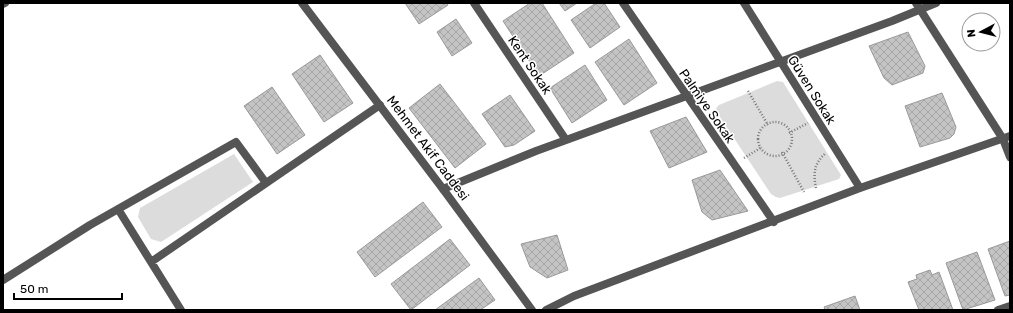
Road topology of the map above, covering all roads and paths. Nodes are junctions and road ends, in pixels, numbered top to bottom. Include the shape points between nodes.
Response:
1 (302, 3) edge
2 (474, 3) edge
3 (623, 3) edge
4 (744, 3) edge
5 (936, 3) edge
6 (918, 6) edge
7 (780, 62) junction
8 (748, 91) dead end
9 (685, 96) junction
10 (380, 105) junction
11 (816, 120) junction
12 (767, 124) junction
13 (790, 132) junction
14 (1006, 137) edge
15 (566, 140) junction
16 (761, 148) junction
17 (830, 151) dead end
18 (782, 153) junction
19 (1010, 157) edge
20 (744, 158) dead end
21 (266, 183) junction
22 (816, 188) dead end
23 (860, 188) junction
24 (443, 189) junction
25 (804, 192) dead end
26 (118, 210) junction
27 (774, 222) junction
28 (151, 262) junction
29 (3, 280) edge
30 (1010, 306) edge
31 (181, 310) edge
32 (532, 310) edge
33 (546, 310) edge
34 (998, 310) edge

1 - 10 street, Mehmet Akif Caddesi
2 - 15 street, Kent Sokak
3 - 9 street, Palmiye Sokak
4 - 7 street, Güven Sokak
5 - 6 street
6 - 7 street
6 - 14 street
7 - 9 street
7 - 11 street, Güven Sokak
8 - 12 path
9 - 15 street
9 - 27 street, Palmiye Sokak
10 - 21 street
10 - 24 street, Mehmet Akif Caddesi
11 - 13 path
11 - 23 street, Güven Sokak
12 - 13 path via 778,122 788,127
12 - 16 path via 762,127 758,137
13 - 18 path via 792,143 790,148
14 - 19 street
14 - 23 street
15 - 24 street
16 - 18 path via 770,155
16 - 20 path
17 - 22 path via 817,163 814,171
18 - 25 path
21 - 26 street via 236,142
21 - 28 street
23 - 27 street
24 - 32 street, Mehmet Akif Caddesi
26 - 28 street
26 - 29 street
27 - 33 street via 574,296
28 - 31 street
30 - 34 street

